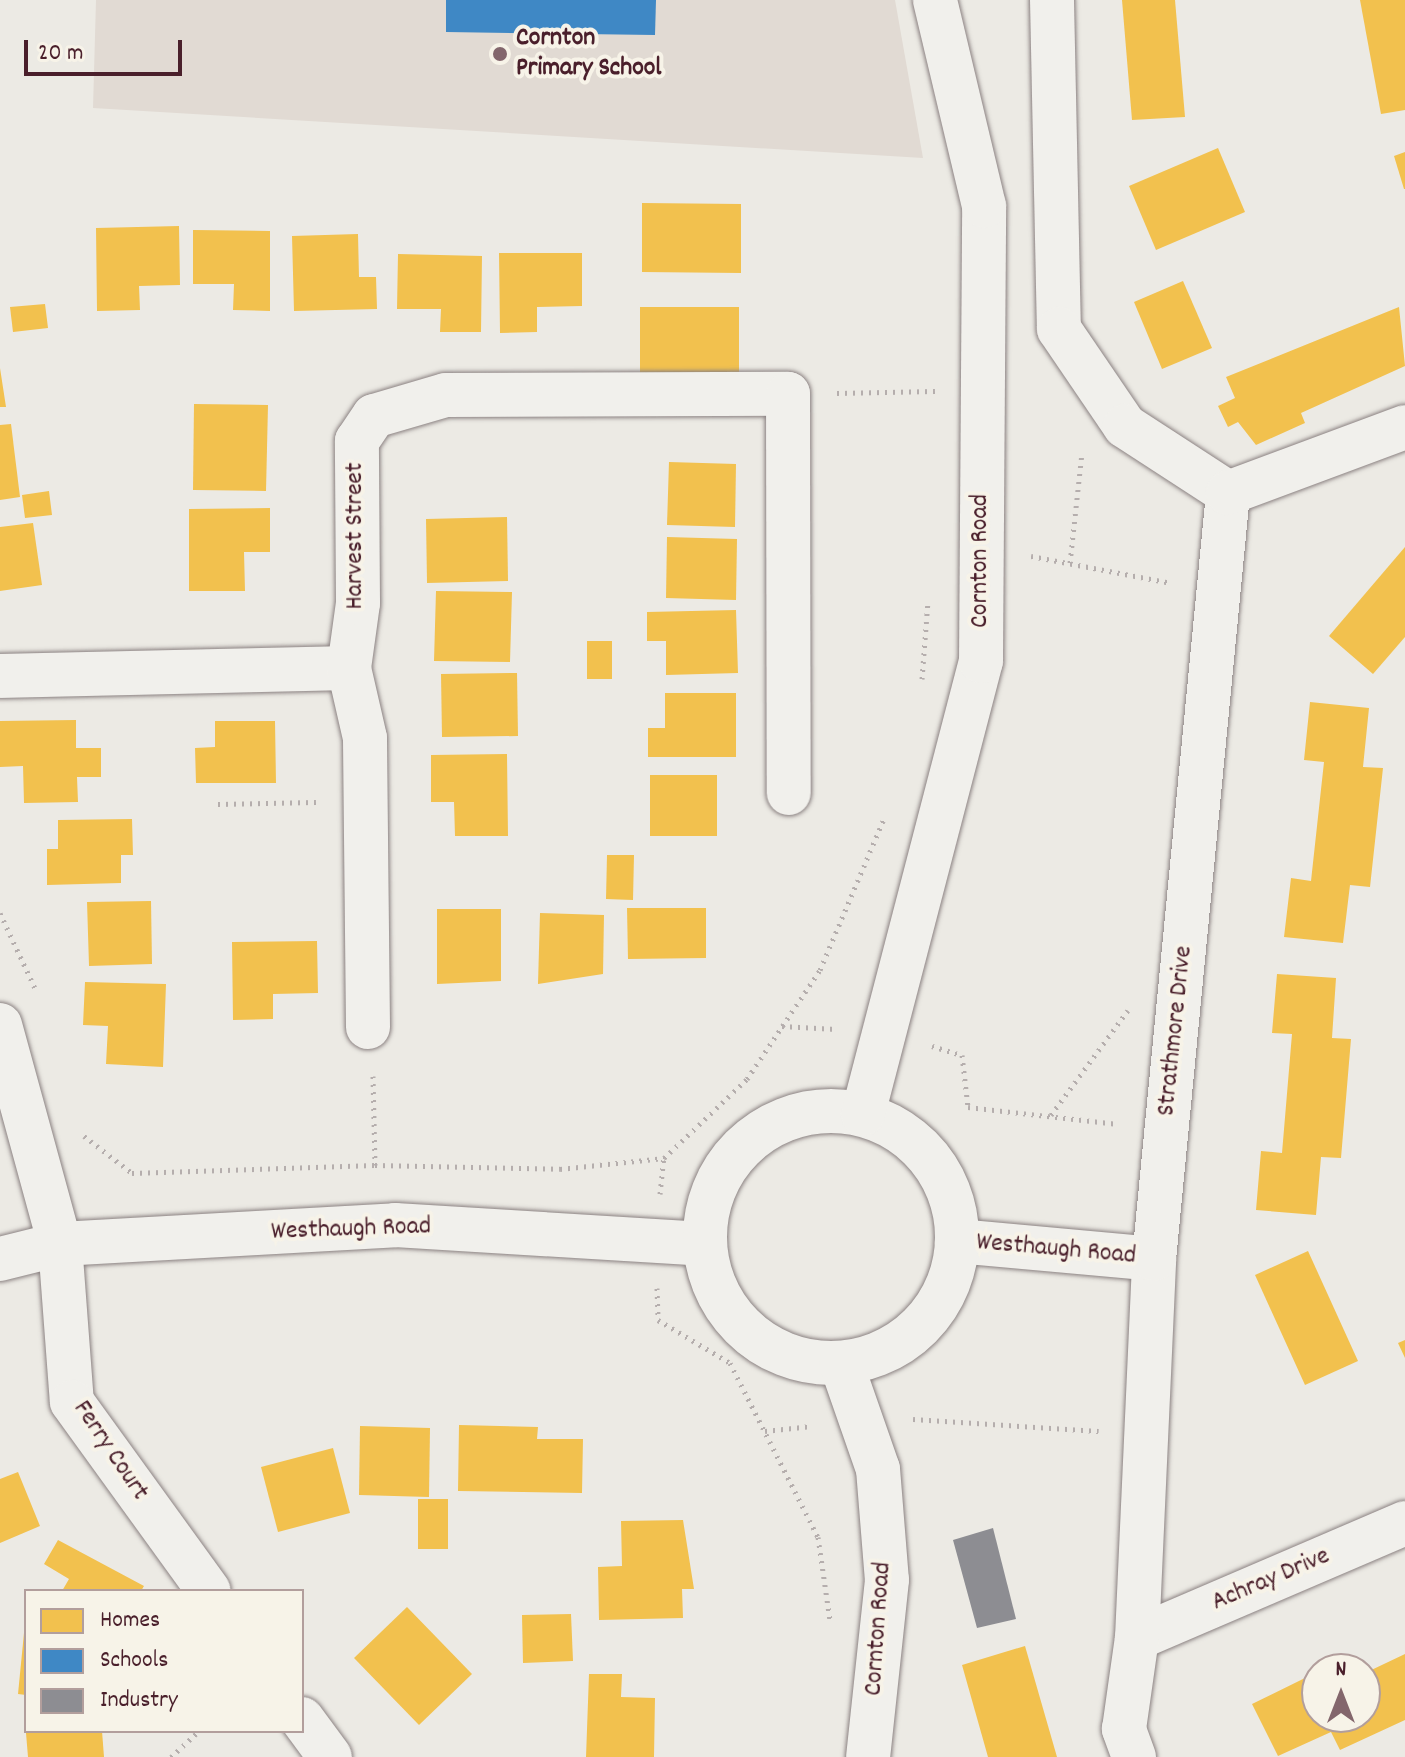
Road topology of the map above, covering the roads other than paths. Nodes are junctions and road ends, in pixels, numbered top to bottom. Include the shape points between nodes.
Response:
1 (935, 0) edge
2 (1052, 0) edge
3 (1405, 427) edge
4 (1228, 493) junction
5 (349, 668) junction
6 (0, 676) edge
7 (789, 793) dead end
8 (0, 1025) edge
9 (368, 1027) road end
10 (863, 1114) junction
11 (957, 1241) junction
12 (60, 1244) junction
13 (703, 1244) junction
14 (0, 1259) edge
15 (1154, 1259) junction
16 (841, 1363) junction
17 (1405, 1523) edge
18 (208, 1589) edge
19 (1137, 1638) junction
20 (304, 1722) edge
21 (330, 1757) edge
22 (868, 1757) edge
23 (1134, 1757) edge

1 - 10 street, Cornton Road via 984,206 981,661
2 - 4 street via 1059,329 1125,426
3 - 4 street
4 - 15 street, Strathmore Drive
5 - 6 street
5 - 7 street, Harvest Street via 358,603 357,441 374,416 446,395 788,394
5 - 9 street, Harvest Street via 365,738
8 - 12 street, Ferry Court
10 - 11 street via 915,1142 941,1173
10 - 13 street via 804,1112 755,1135 711,1193
11 - 15 street, Westhaugh Road
11 - 16 street via 943,1296 912,1334 881,1353
12 - 13 street, Westhaugh Road via 395,1225
12 - 14 street, Westhaugh Road
12 - 18 street, Ferry Court via 72,1402
13 - 16 street via 717,1294 749,1334 800,1359
15 - 19 street, Strathmore Drive
16 - 22 street, Cornton Road via 878,1469 887,1580
17 - 19 street, Achray Drive
19 - 23 street, Strathmore Drive via 1124,1729
20 - 21 street

